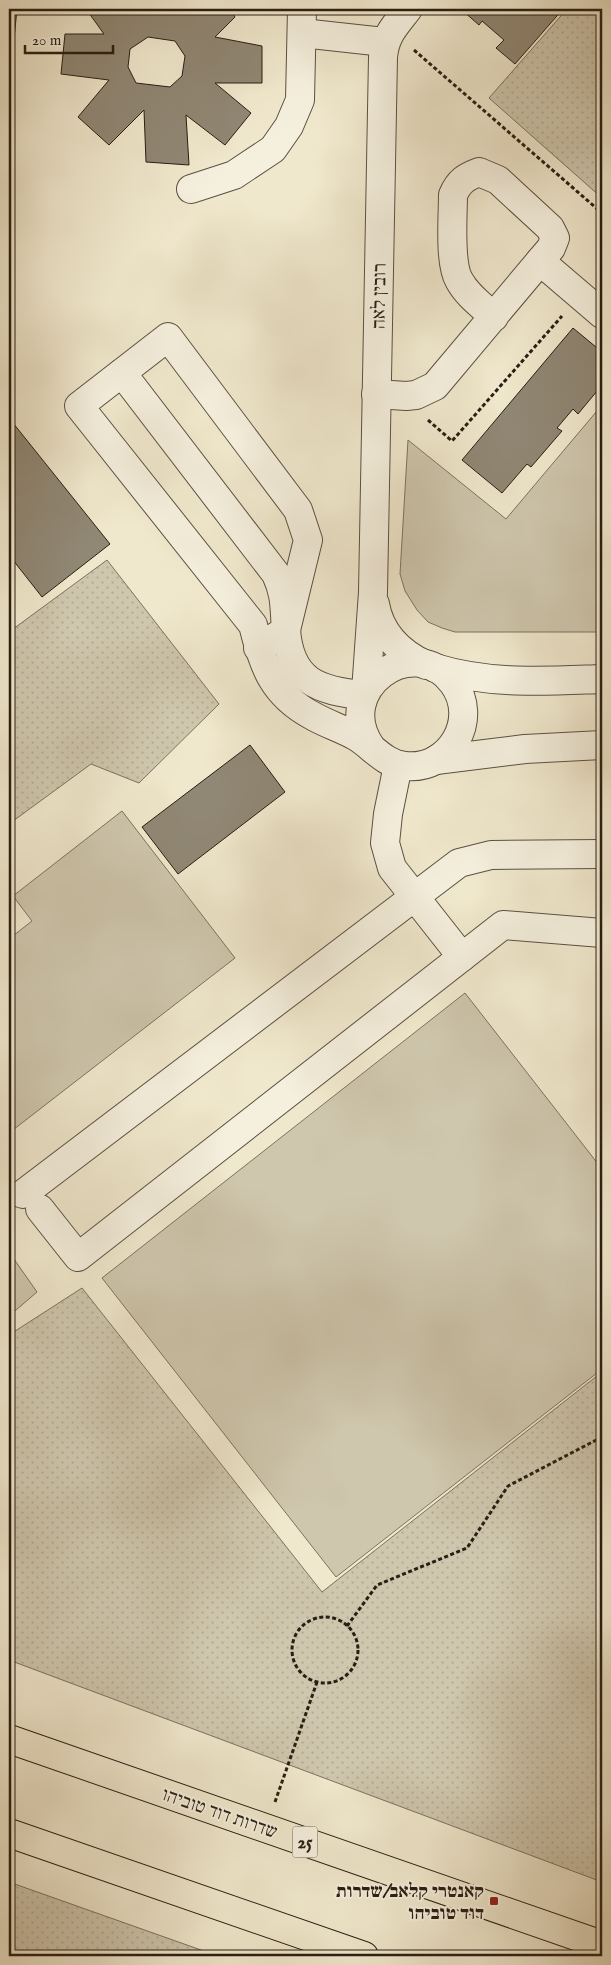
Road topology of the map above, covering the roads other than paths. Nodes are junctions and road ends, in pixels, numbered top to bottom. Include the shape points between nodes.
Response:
1 (408, 9) edge
2 (302, 21) edge
3 (388, 36) junction
4 (191, 189) dead end
5 (540, 261) junction
6 (602, 314) edge
7 (494, 317) junction
8 (122, 373) junction
9 (387, 395) junction
10 (372, 592) junction
11 (286, 630) junction
12 (258, 648) junction
13 (430, 666) junction
14 (602, 679) edge
15 (365, 693) junction
16 (602, 745) edge
17 (371, 747) junction
18 (436, 760) junction
19 (398, 765) junction
20 (602, 854) edge
21 (414, 897) junction
22 (602, 932) edge
23 (462, 957) junction
24 (9, 1739) edge
25 (9, 1833) edge
26 (602, 1945) edge
27 (364, 1956) edge

1 - 3 street
2 - 3 street
2 - 4 street via 300,100 289,126 273,149 234,176
3 - 9 street, רובין לאה
5 - 6 street
5 - 7 street
5 - 7 street via 555,238 550,228 498,180 479,172 464,178 453,195 454,267 468,294
7 - 9 street via 435,386 416,395
8 - 11 street via 276,574 283,590
8 - 11 street via 168,337 298,510 308,540
8 - 12 street via 79,406 253,625
9 - 10 street, רובין לאה
10 - 13 street, רובין לאה via 379,620 389,638 403,652
10 - 15 street, רובין לאה
11 - 12 street
11 - 15 street via 294,663 307,680 329,691
12 - 17 street via 272,681 288,700
13 - 14 street via 456,674 504,681
13 - 15 street via 410,663 394,666 374,680
13 - 18 street via 441,671 453,683 461,697 464,713 459,736 450,750
15 - 17 street via 360,709 361,724
16 - 18 street via 526,749
17 - 19 street
18 - 19 street via 421,766
19 - 21 street via 386,843 392,868
20 - 21 street via 491,855 459,863
21 - 23 street
21 - 23 street via 31,1202 78,1257
22 - 23 street via 503,925
24 - 26 highway, שדרות דוד טוביהו / 25
25 - 27 highway

